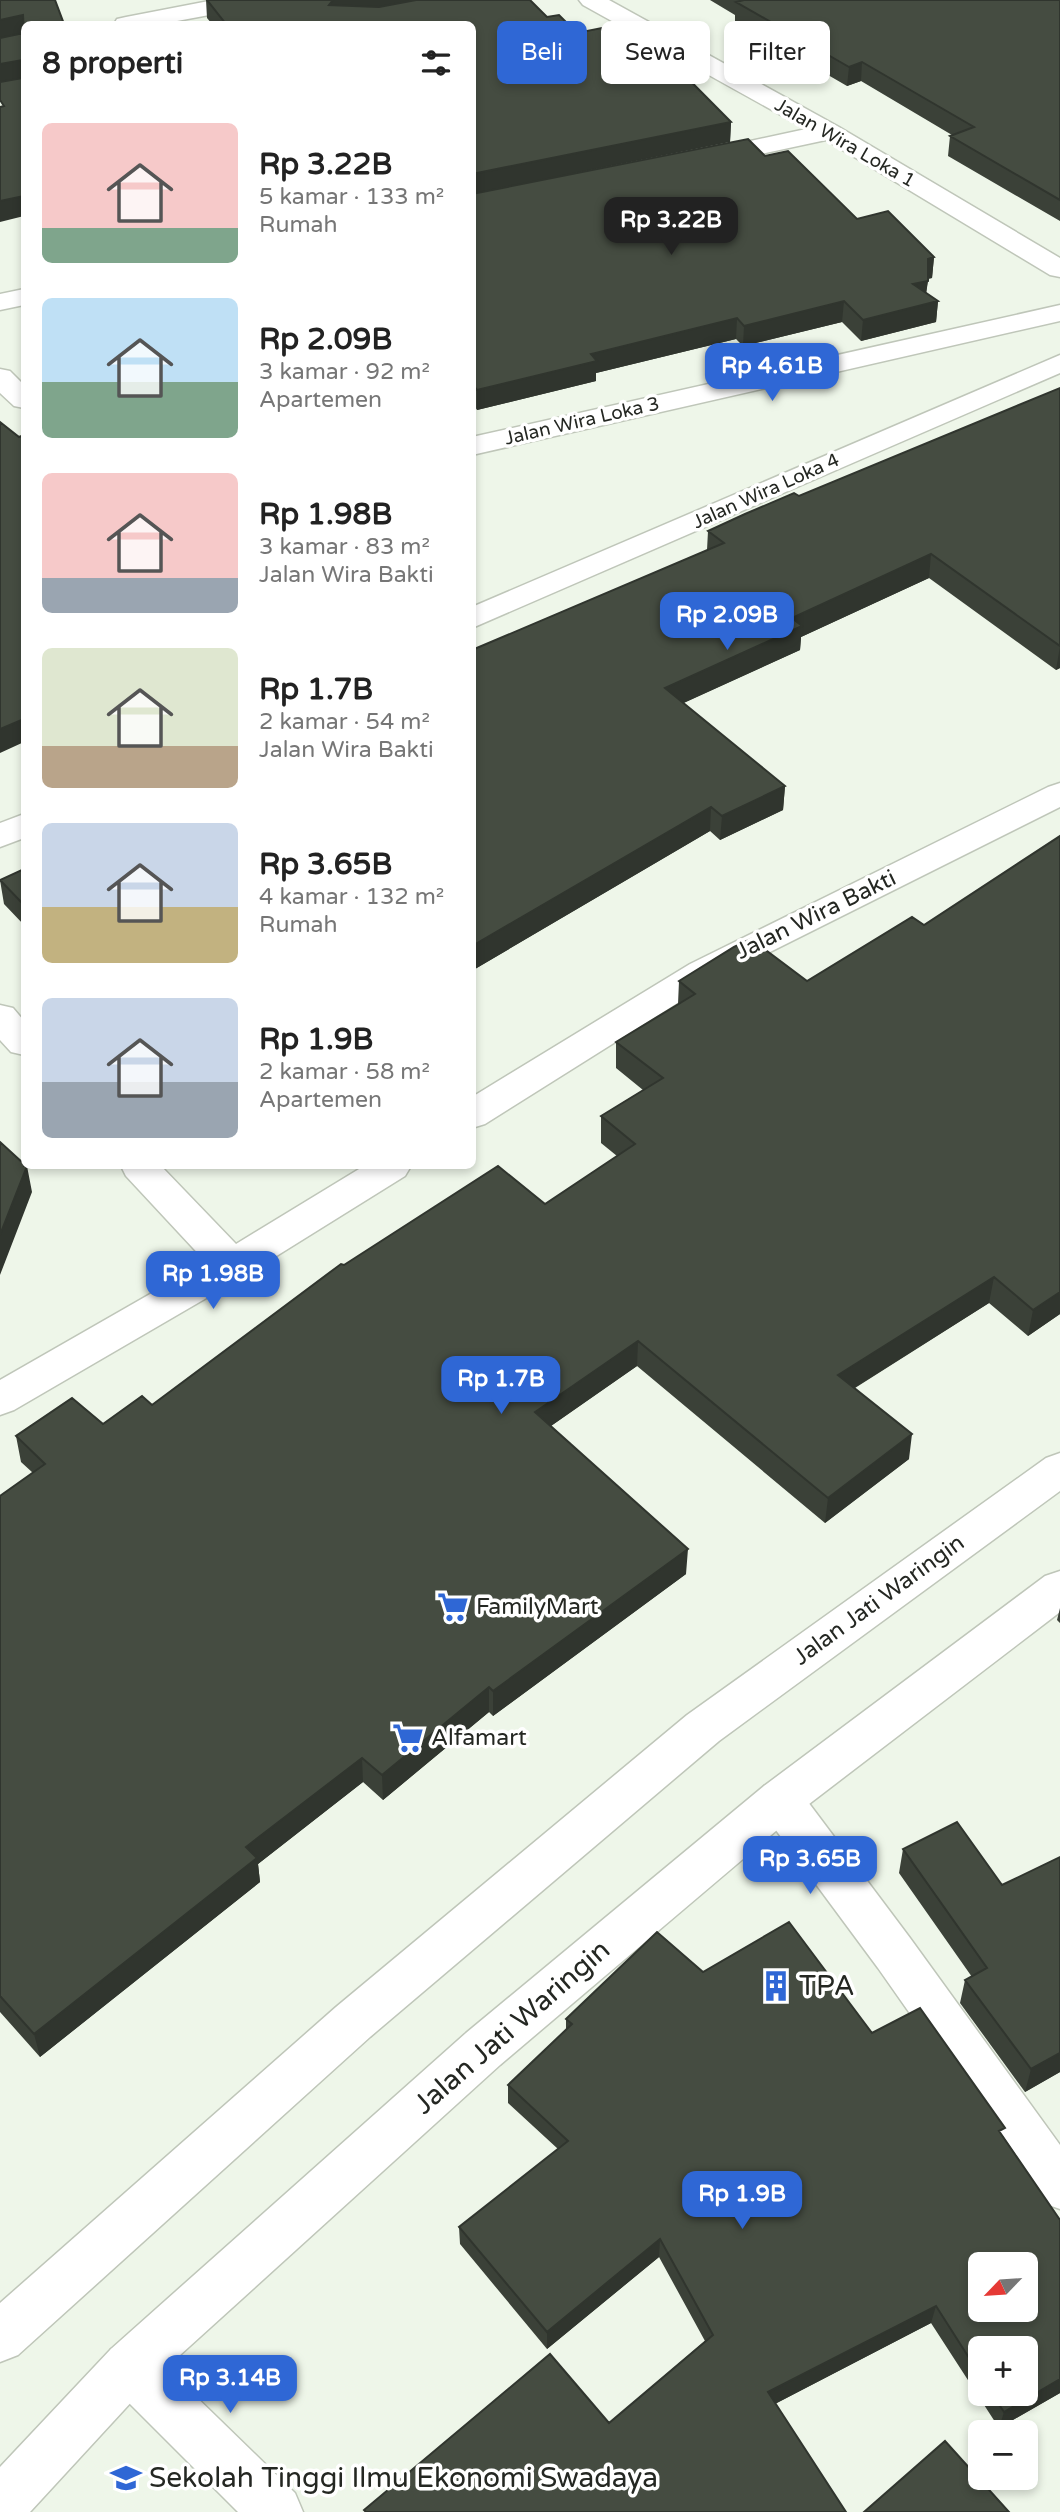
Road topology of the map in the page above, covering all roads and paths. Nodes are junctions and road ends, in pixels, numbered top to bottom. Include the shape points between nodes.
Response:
1 (119, 0) edge
2 (252, 0) edge
3 (591, 0) edge
4 (126, 21) edge
5 (143, 21) edge
6 (830, 132) junction
7 (685, 162) edge
8 (1060, 270) edge
9 (21, 298) edge
10 (0, 302) edge
11 (1060, 313) edge
12 (1060, 363) edge
13 (0, 377) edge
14 (21, 397) edge
15 (476, 445) edge
16 (476, 617) edge
17 (1060, 794) edge
18 (21, 826) edge
19 (0, 836) edge
20 (0, 1017) edge
21 (21, 1040) edge
22 (476, 1113) edge
23 (142, 1169) edge
24 (387, 1169) edge
25 (232, 1265) junction
26 (0, 1399) edge
27 (1060, 1469) edge
28 (1060, 1588) edge
29 (780, 1800) junction
30 (1059, 2184) edge
31 (0, 2337) edge
32 (129, 2367) junction
33 (0, 2505) edge
34 (276, 2512) edge

1 - 4 street
2 - 5 street
3 - 6 street, Jalan Wira Loka 1
6 - 7 street
6 - 8 street, Jalan Wira Loka 1
9 - 10 street
11 - 15 street, Jalan Wira Loka 3
12 - 16 street, Jalan Wira Loka 4
13 - 14 street
17 - 22 street, Jalan Wira Bakti via 702,972
18 - 19 street
20 - 21 street
23 - 25 street
24 - 25 street
25 - 26 street
27 - 31 street, Jalan Jati Waringin via 703,1728 353,2022
28 - 29 street, Jalan Jati Waringin
29 - 30 street
29 - 32 street, Jalan Jati Waringin via 483,2049
32 - 33 street, Jalan Jati Waringin
32 - 34 street

